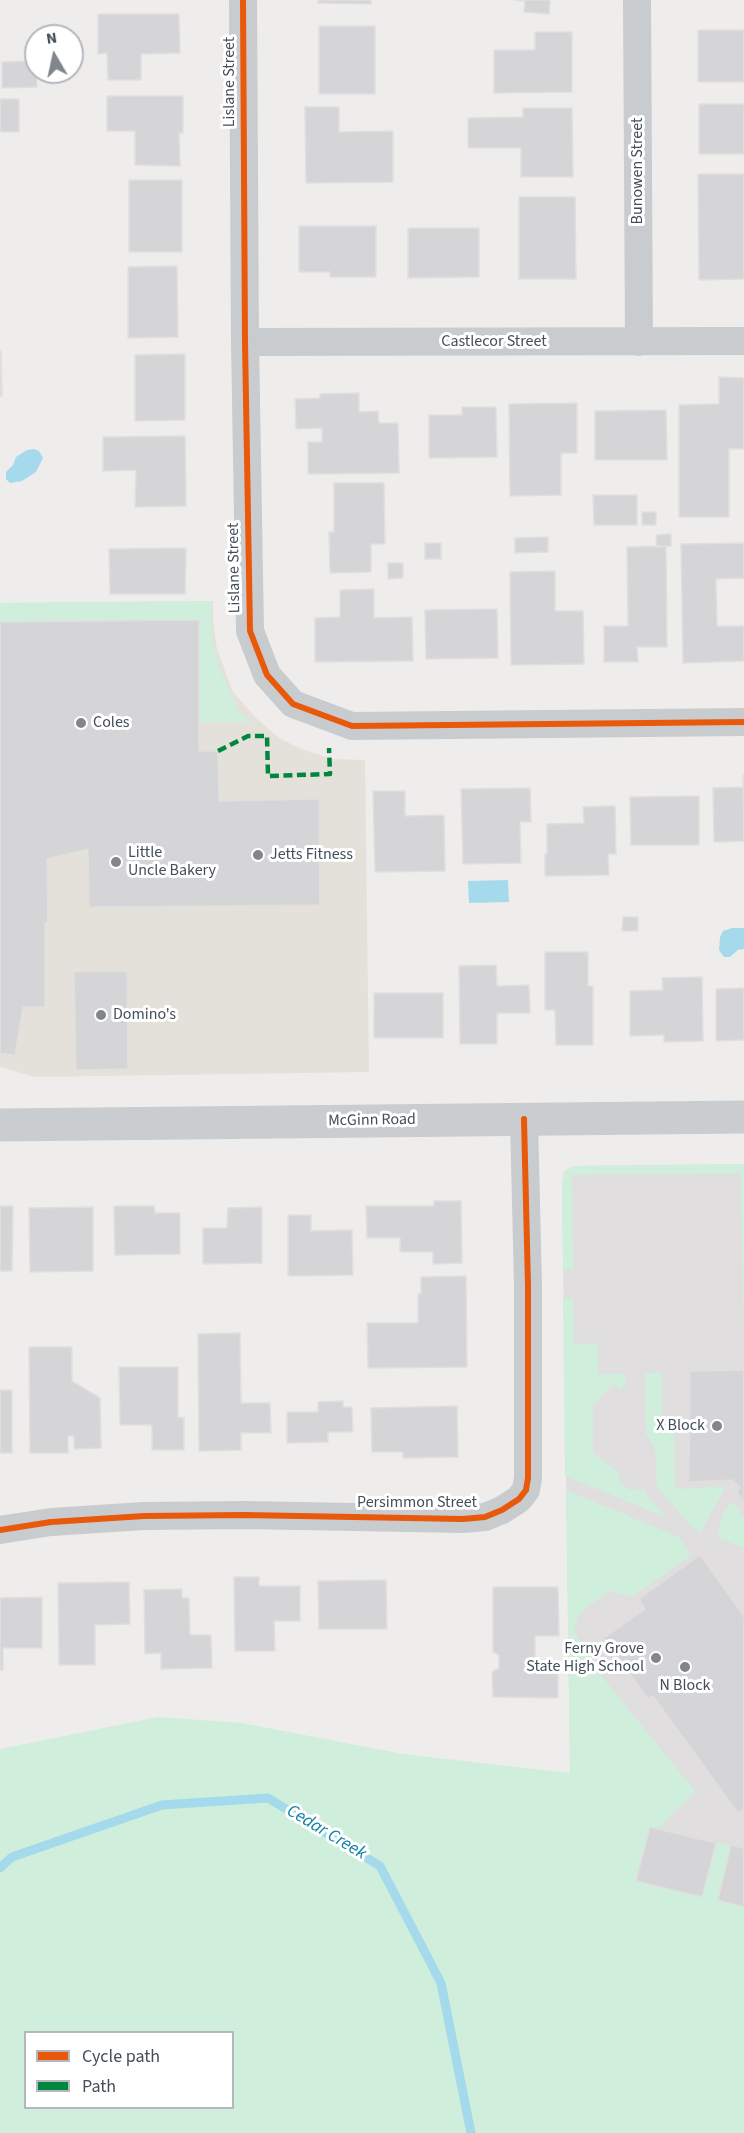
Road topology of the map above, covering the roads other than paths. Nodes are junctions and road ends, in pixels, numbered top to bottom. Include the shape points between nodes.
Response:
1 (243, 0) edge
2 (637, 0) edge
3 (744, 341) edge
4 (245, 342) junction
5 (639, 342) junction
6 (744, 722) edge
7 (744, 1117) edge
8 (524, 1119) junction
9 (0, 1125) edge
10 (0, 1530) edge

1 - 4 street, Lislane Street
2 - 5 street, Bunowen Street
3 - 5 street, Castlecor Street
4 - 5 street, Castlecor Street
4 - 6 street, Lislane Street via 250,631 267,675 293,704 352,726
7 - 8 street, McGinn Road
8 - 9 street, McGinn Road
8 - 10 street, Persimmon Street via 528,1478 519,1499 485,1517 463,1519 144,1516 51,1522

